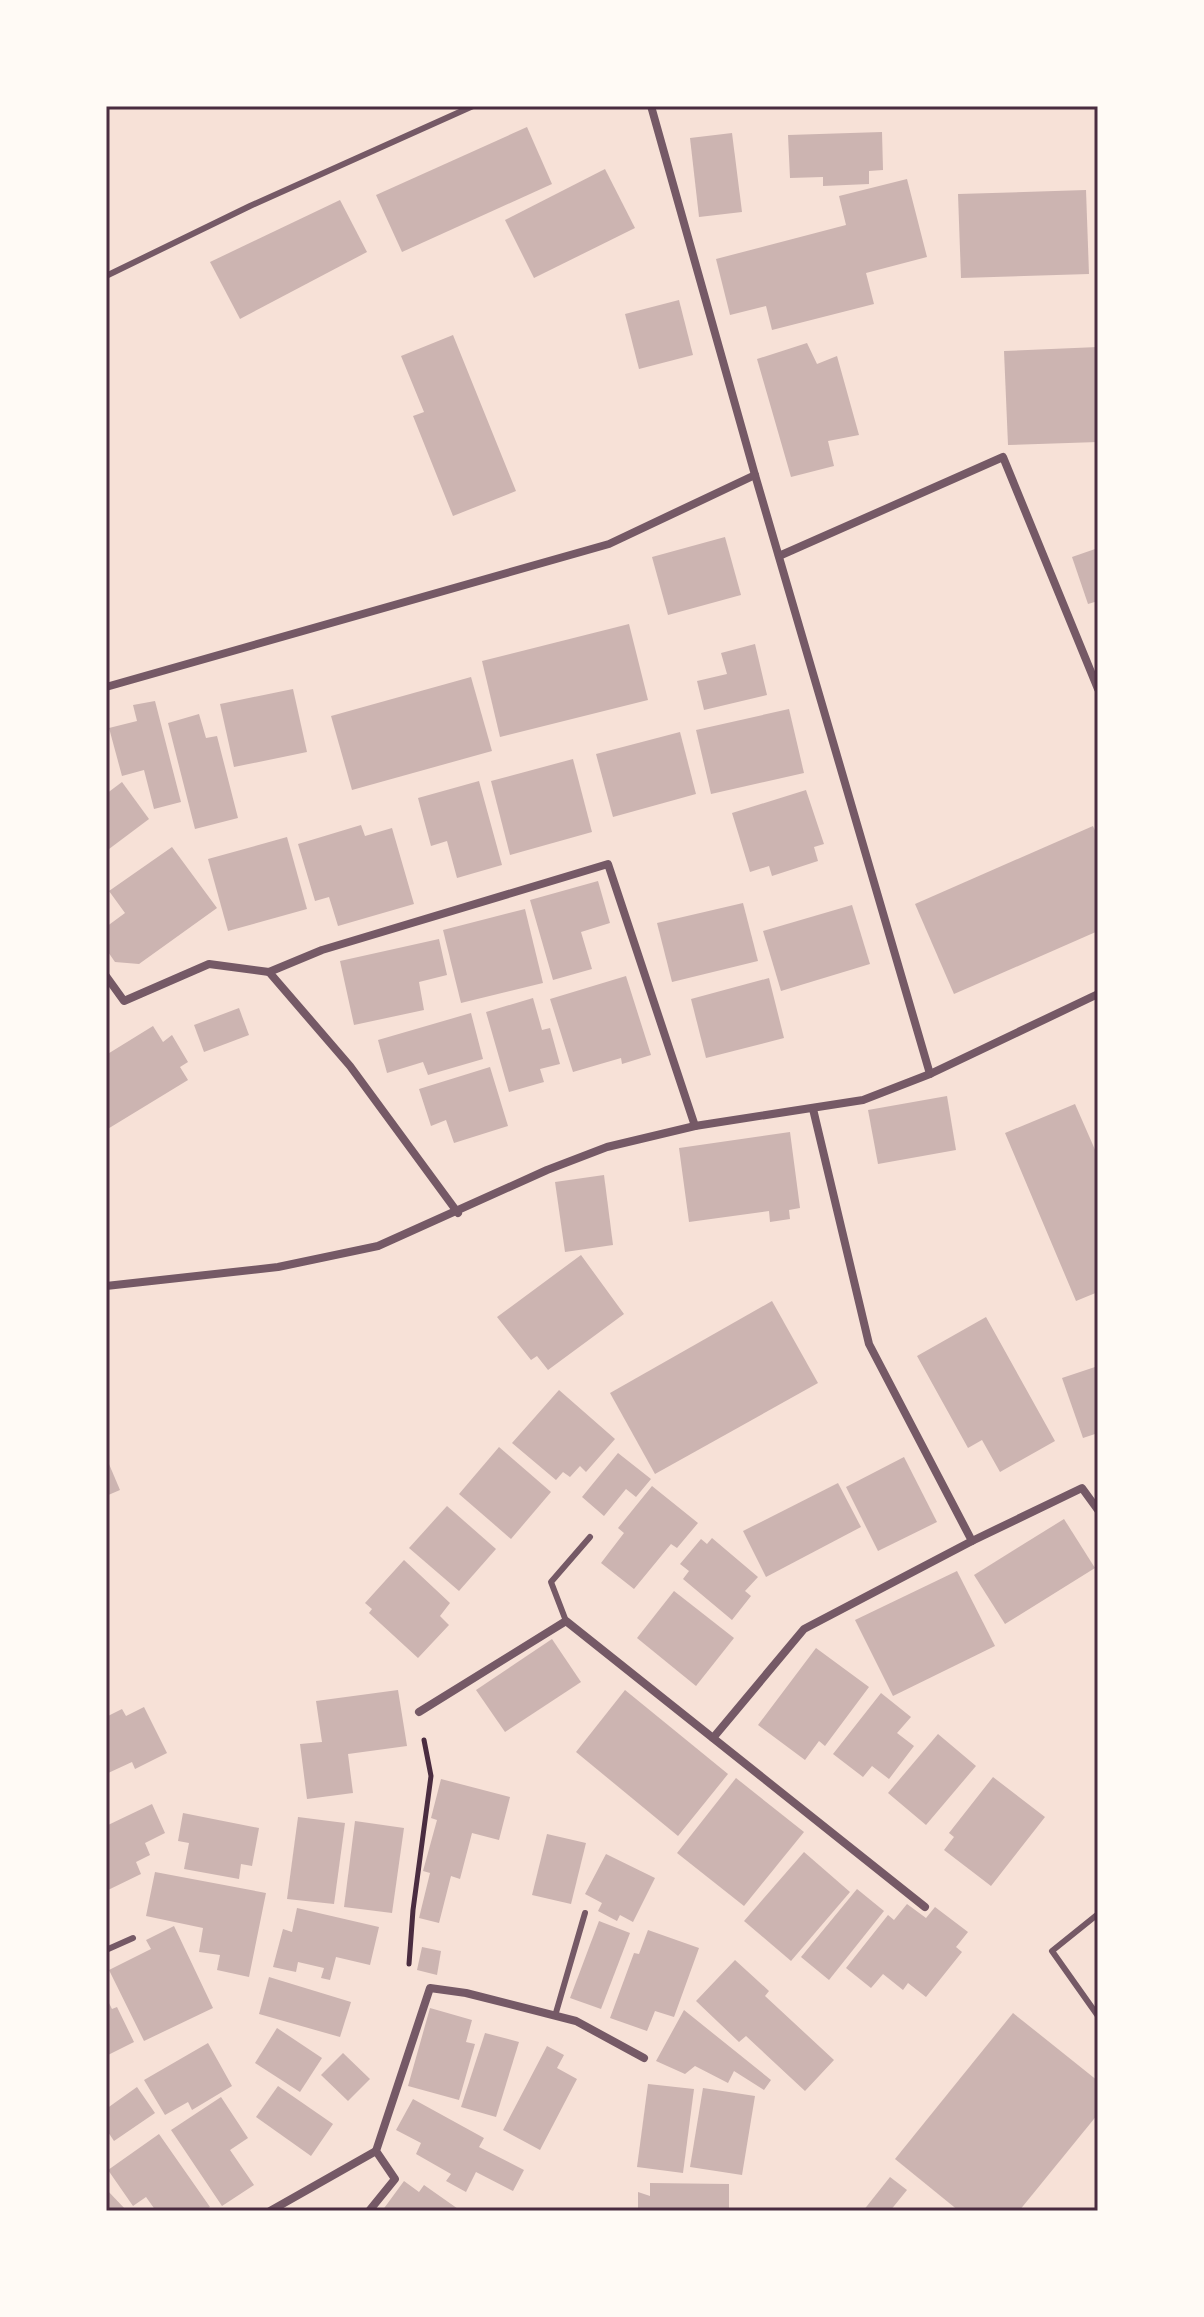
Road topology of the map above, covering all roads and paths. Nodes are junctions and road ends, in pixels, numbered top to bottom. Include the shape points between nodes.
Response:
1 (473, 106) edge
2 (651, 106) edge
3 (106, 276) edge
4 (755, 475) junction
5 (779, 556) junction
6 (106, 687) edge
7 (1098, 689) edge
8 (269, 972) junction
9 (106, 976) edge
10 (1098, 994) edge
11 (930, 1074) junction
12 (813, 1109) junction
13 (695, 1126) junction
14 (458, 1213) junction
15 (106, 1286) edge
16 (1098, 1510) edge
17 (590, 1537) dead end
18 (972, 1541) junction
19 (566, 1621) junction
20 (419, 1712) joint
21 (713, 1738) junction
22 (925, 1907) dead end
23 (585, 1913) dead end
24 (1098, 1914) edge
25 (133, 1938) dead end
26 (106, 1950) edge
27 (430, 1988) junction
28 (555, 2016) junction
29 (1098, 2016) edge
30 (644, 2058) dead end
31 (376, 2151) junction
32 (270, 2211) edge
33 (369, 2211) edge

1 - 3 lane
2 - 4 street
4 - 5 street
4 - 6 street via 609,544
5 - 7 street via 1003,457
5 - 11 street
8 - 9 street via 209,964 124,1001
8 - 13 street via 322,950 608,864
8 - 14 street via 350,1066
10 - 11 street
11 - 12 street via 863,1100
12 - 13 street
12 - 18 street via 869,1344
13 - 14 street via 607,1147
14 - 15 street via 378,1246 278,1267
16 - 18 street via 1082,1488
17 - 19 lane via 551,1582
18 - 21 street via 804,1629
19 - 20 street
19 - 21 street
20 - 27 path via 431,1776 408,1964
21 - 22 street
23 - 28 lane
24 - 29 lane via 1052,1951
25 - 26 lane
27 - 28 street
27 - 31 street
28 - 30 street via 576,2021
31 - 32 street
31 - 33 street via 395,2179

